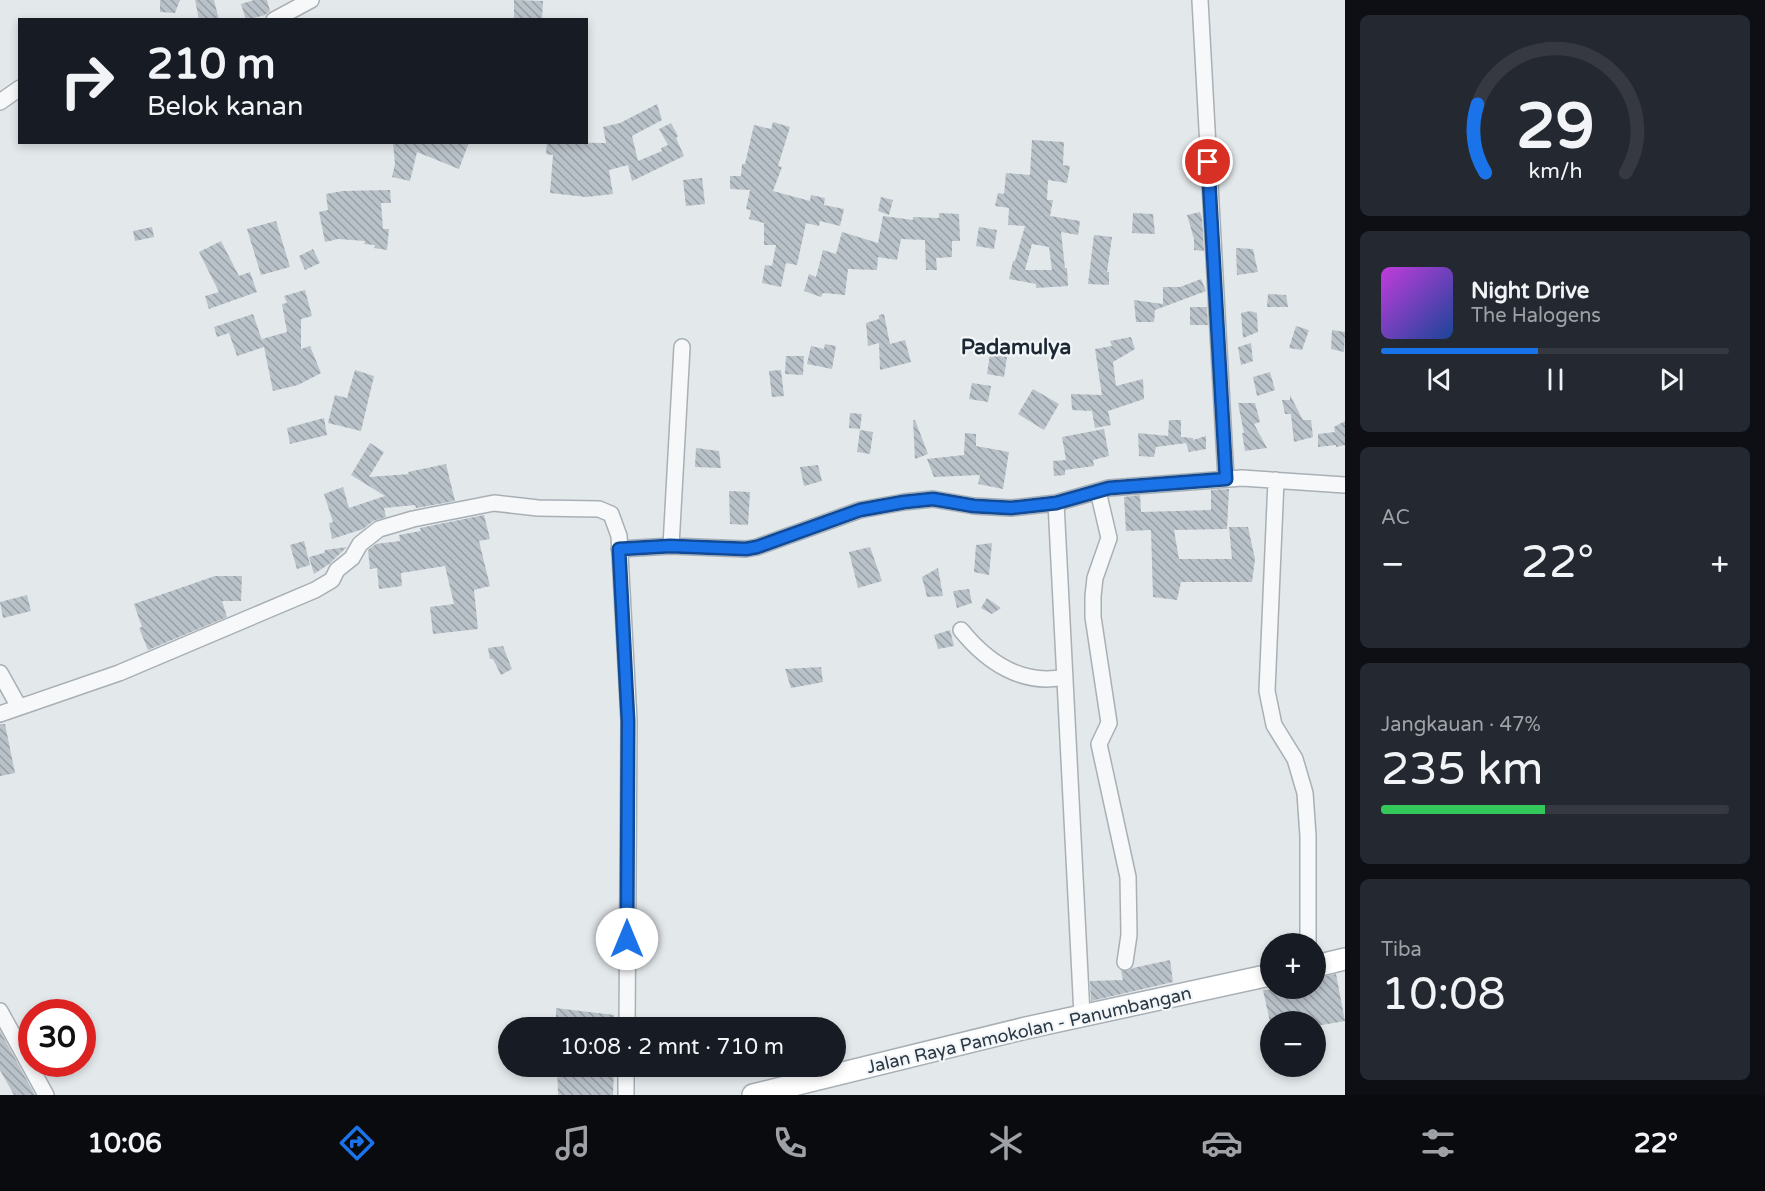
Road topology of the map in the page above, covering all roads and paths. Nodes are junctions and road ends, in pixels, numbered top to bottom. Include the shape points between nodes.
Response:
1 (311, 0) edge
2 (1200, 0) edge
3 (278, 18) edge
4 (18, 89) edge
5 (0, 102) edge
6 (682, 347) dead end
7 (1226, 479) junction
8 (1276, 480) junction
9 (1345, 485) edge
10 (1098, 491) junction
11 (1056, 503) junction
12 (670, 546) junction
13 (619, 549) junction
14 (961, 630) dead end
15 (0, 674) edge
16 (1065, 677) junction
17 (19, 707) junction
18 (0, 714) edge
19 (1308, 933) edge
20 (1345, 959) edge
21 (1125, 962) dead end
22 (1326, 964) edge
23 (1260, 977) edge
24 (0, 1011) edge
25 (1082, 1015) junction
26 (627, 1017) edge
27 (626, 1077) edge
28 (46, 1095) edge
29 (626, 1095) edge
30 (753, 1095) edge

1 - 3 street
2 - 7 street
4 - 5 street
6 - 12 street
7 - 8 street
7 - 10 street
8 - 9 street
8 - 19 street via 1267,690 1274,725 1295,759 1305,794
10 - 11 street
10 - 21 street via 1109,538 1093,596 1109,723 1099,744 1128,878 1129,935
11 - 12 street via 1011,508 933,499 904,502 860,510 757,547
11 - 16 street
12 - 13 street
13 - 17 street via 611,514 599,509 494,503 413,519 379,529 360,544 332,580 315,590 119,673
13 - 26 street via 628,721
14 - 16 street via 1011,672 1032,679
15 - 17 street
16 - 25 street
17 - 18 street
20 - 22 main road
23 - 25 main road, Jalan Raya Pamokolan - Panumbangan
24 - 28 street
25 - 30 main road, Jalan Raya Pamokolan - Panumbangan
27 - 29 street

